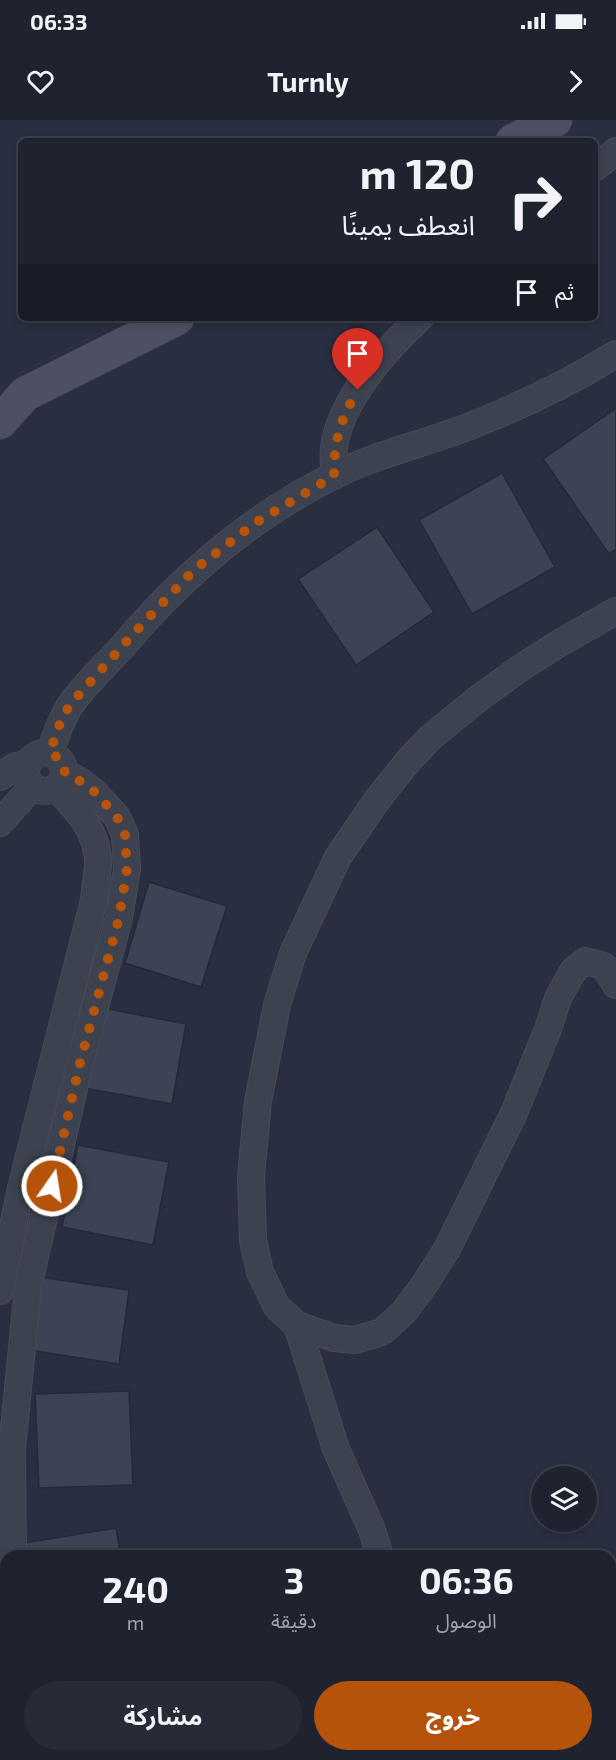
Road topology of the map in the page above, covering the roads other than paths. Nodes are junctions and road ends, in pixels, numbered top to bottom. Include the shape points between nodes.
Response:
1 (555, 120) edge
2 (519, 138) edge
3 (616, 151) edge
4 (598, 165) edge
5 (171, 321) edge
6 (417, 321) edge
7 (616, 354) edge
8 (13, 401) edge
9 (0, 422) edge
10 (334, 476) junction
11 (616, 611) edge
12 (46, 773) junction
13 (0, 777) edge
14 (0, 823) edge
15 (616, 985) edge
16 (38, 1124) junction
17 (66, 1126) junction
18 (0, 1291) edge
19 (297, 1325) junction
20 (13, 1550) edge
21 (378, 1550) edge

1 - 2 main road
3 - 4 street
5 - 8 main road
6 - 10 street via 385,353 351,402 334,446
7 - 10 street via 466,428
8 - 9 main road
10 - 12 street via 255,523 194,570 69,706 58,728
11 - 19 street via 519,669 439,730 409,759 338,857 293,953 277,1005 258,1101 252,1176 253,1240 260,1272 277,1307
12 - 13 street via 14,767
12 - 14 street
12 - 16 street via 85,822 98,860 92,910
12 - 17 street via 80,781 117,817 125,835 127,869 119,918
15 - 19 street via 604,966 585,961 573,971 477,1190 447,1249 404,1312 382,1332 355,1340 334,1338
16 - 17 street
16 - 18 street
17 - 20 street via 28,1287 12,1449
19 - 21 street via 336,1449

